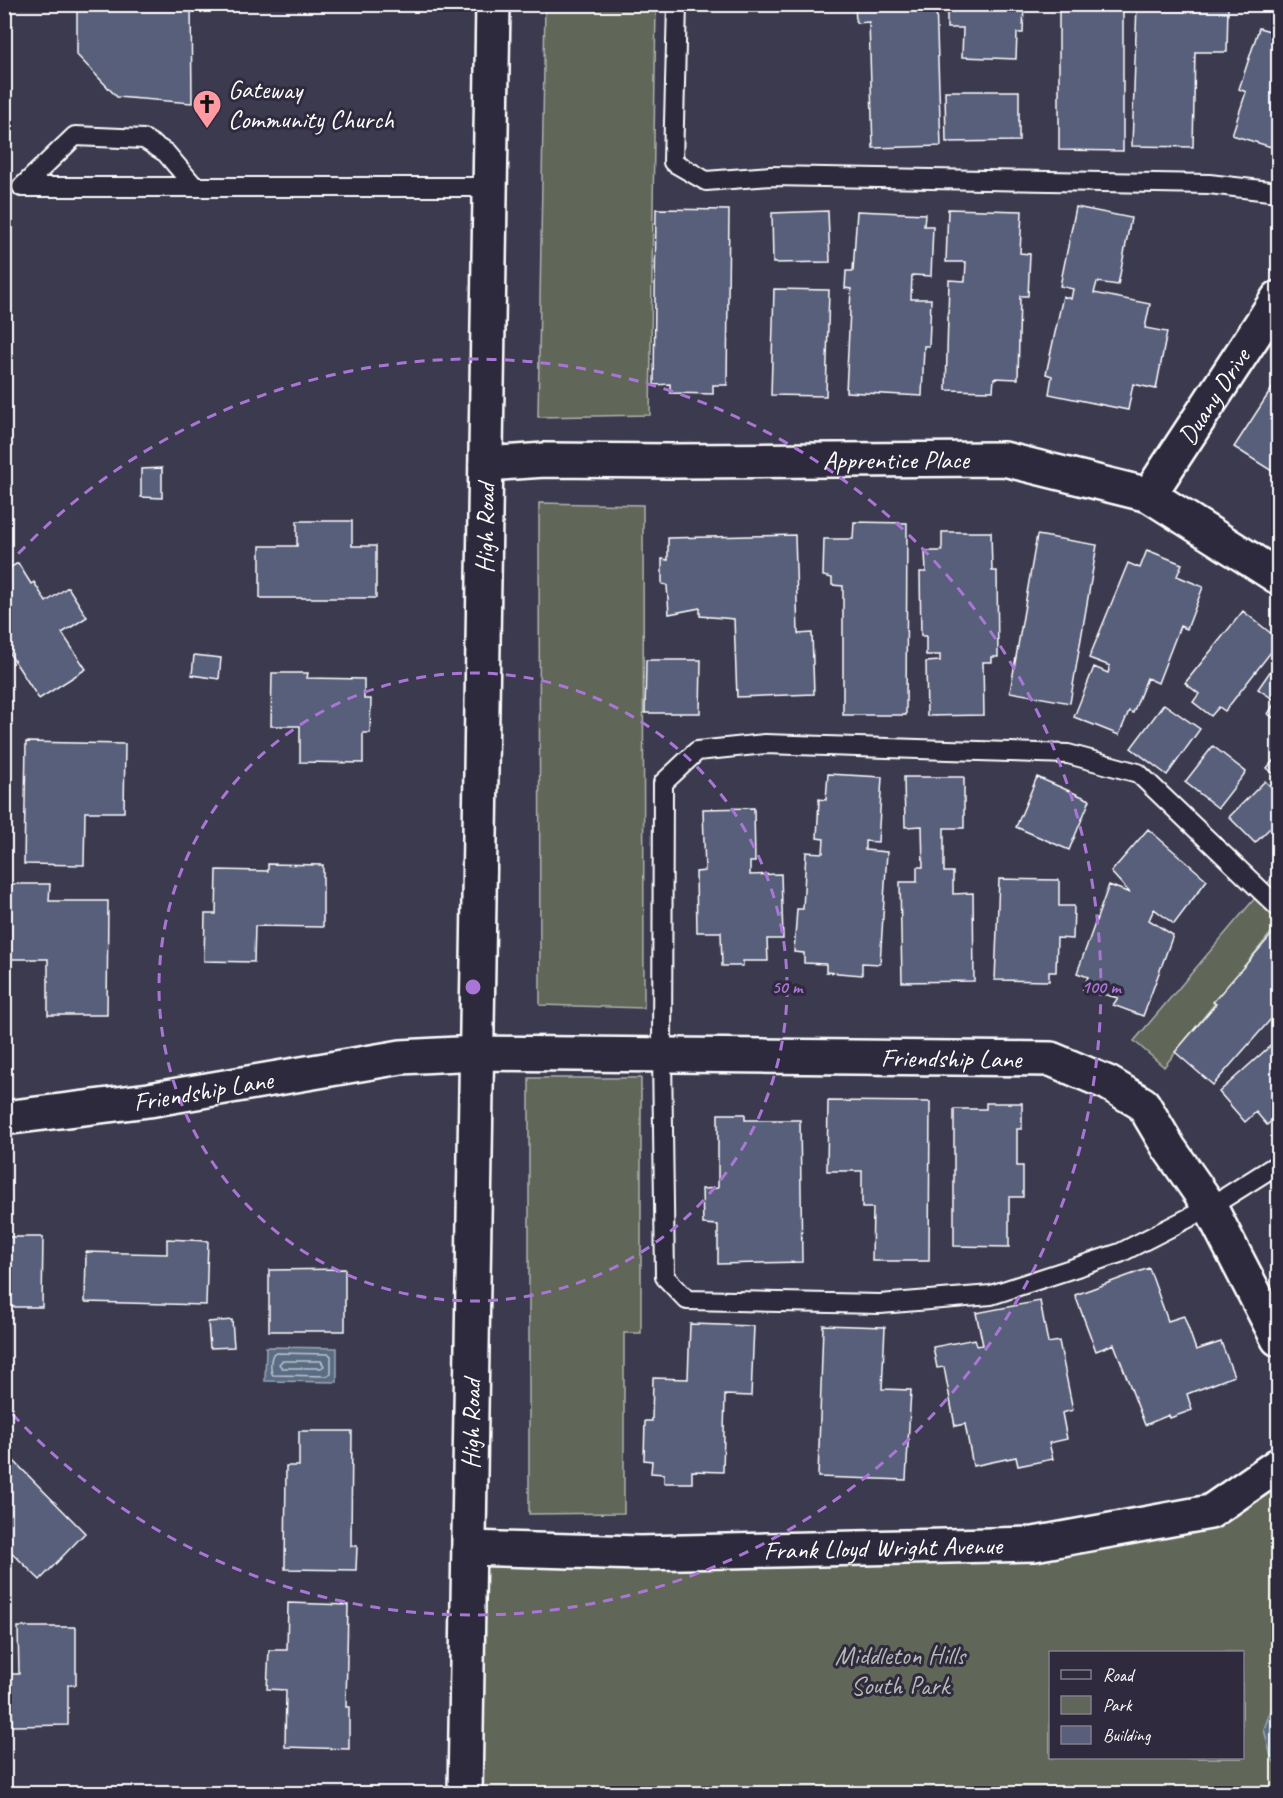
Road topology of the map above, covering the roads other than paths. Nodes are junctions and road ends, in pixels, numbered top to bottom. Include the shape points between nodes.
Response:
1 (493, 4) edge
2 (677, 4) edge
3 (194, 186) junction
4 (490, 187) junction
5 (1278, 192) edge
6 (1278, 298) edge
7 (486, 464) junction
8 (1149, 495) junction
9 (1278, 577) edge
10 (1278, 907) edge
11 (476, 1053) junction
12 (662, 1055) junction
13 (4, 1118) edge
14 (1278, 1164) edge
15 (1210, 1207) junction
16 (1278, 1340) edge
17 (1278, 1465) edge
18 (469, 1548) junction
19 (465, 1794) edge

1 - 4 street, High Road
2 - 5 lane via 673,162 706,181 771,176 1209,184
3 - 3 lane via 56,187 22,187 75,136 144,139 166,153
3 - 4 lane
4 - 7 street, High Road
6 - 8 street, Duany Drive
7 - 8 street, Apprentice Place via 545,460 1004,459
7 - 11 street, High Road
8 - 9 street, Apprentice Place
10 - 12 lane via 1138,773 1068,753 765,744 697,751 663,783
11 - 12 street, Friendship Lane
11 - 13 street, Friendship Lane via 400,1057 149,1100
11 - 18 street, High Road
12 - 15 street, Friendship Lane via 1051,1059 1108,1083 1143,1104
12 - 15 lane via 665,1277 687,1300 880,1304 991,1295 1120,1253
14 - 15 lane
15 - 16 street, Friendship Lane
17 - 18 street, Frank Lloyd Wright Avenue via 1209,1512 1034,1544 640,1553
18 - 19 street, High Road

